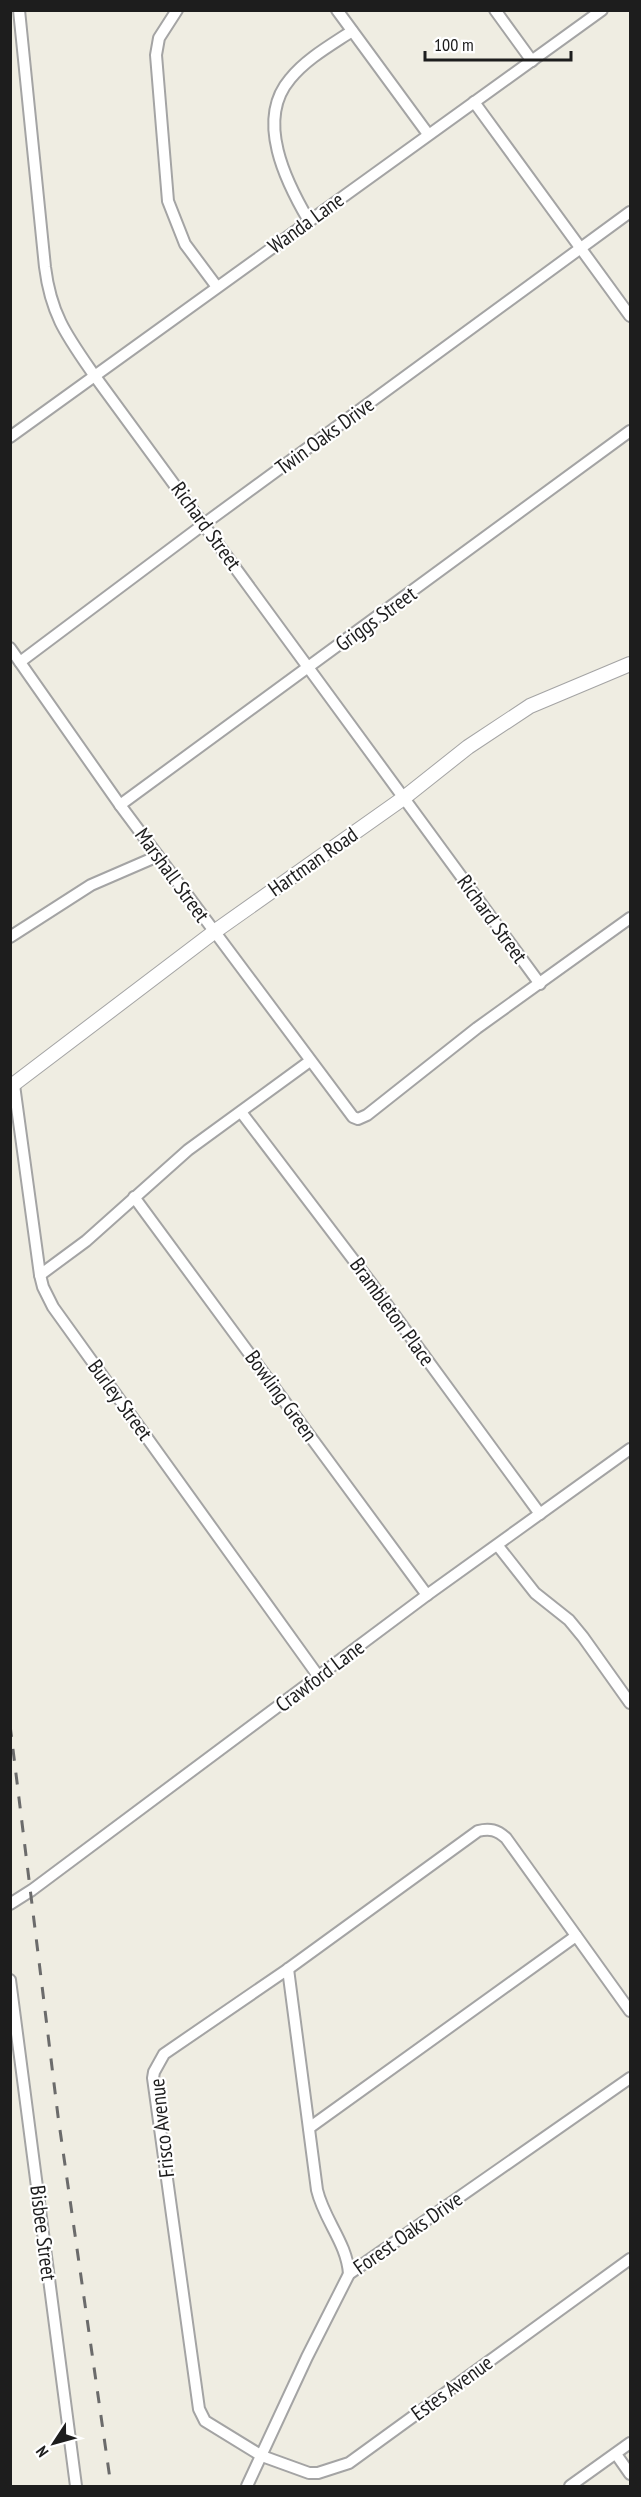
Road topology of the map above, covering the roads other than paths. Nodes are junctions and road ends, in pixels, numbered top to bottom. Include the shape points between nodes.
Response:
1 (19, 10) edge
2 (177, 10) edge
3 (338, 10) edge
4 (495, 10) edge
5 (602, 10) edge
6 (352, 31) junction
7 (532, 61) junction
8 (474, 102) junction
9 (428, 134) junction
10 (630, 212) edge
11 (309, 221) junction
12 (581, 248) junction
13 (217, 287) junction
14 (630, 316) edge
15 (94, 375) junction
16 (630, 431) edge
17 (10, 437) edge
18 (204, 524) junction
19 (10, 648) edge
20 (20, 662) junction
21 (630, 664) edge
22 (310, 667) junction
23 (405, 797) junction
24 (120, 805) junction
25 (158, 856) junction
26 (630, 918) edge
27 (214, 932) junction
28 (10, 937) edge
29 (540, 984) junction
30 (310, 1061) junction
31 (12, 1086) edge
32 (241, 1112) junction
33 (134, 1197) junction
34 (40, 1275) junction
35 (630, 1449) edge
36 (540, 1514) junction
37 (498, 1546) junction
38 (427, 1595) junction
39 (319, 1677) junction
40 (630, 1703) edge
41 (10, 1904) edge
42 (576, 1936) junction
43 (288, 1969) junction
44 (10, 1980) edge
45 (630, 2011) edge
46 (630, 2078) edge
47 (309, 2128) junction
48 (630, 2259) edge
49 (349, 2274) junction
50 (630, 2443) edge
51 (615, 2454) junction
52 (262, 2456) junction
53 (630, 2474) edge
54 (76, 2487) edge
55 (248, 2487) edge
56 (570, 2487) edge

1 - 15 street, Richard Street via 48,292 59,323
2 - 13 street via 159,38 156,55 168,201 185,244
3 - 6 street
4 - 7 street
5 - 7 street, Wanda Lane
6 - 9 street
6 - 11 street via 290,78 276,106 279,153 285,175
7 - 8 street, Wanda Lane
8 - 9 street, Wanda Lane
8 - 12 street
9 - 11 street, Wanda Lane
10 - 12 street, Twin Oaks Drive
11 - 13 street, Wanda Lane
12 - 14 street
12 - 18 street, Twin Oaks Drive
13 - 15 street, Wanda Lane
15 - 17 street, Wanda Lane
15 - 18 street, Richard Street
16 - 22 street, Griggs Street
18 - 20 street, Twin Oaks Drive
18 - 22 street, Richard Street
19 - 20 street, Marshall Street
20 - 24 street, Marshall Street
21 - 23 street, Hartman Road via 530,706 468,747
22 - 23 street, Richard Street
22 - 24 street, Griggs Street
23 - 27 street, Hartman Road
23 - 29 street, Richard Street
24 - 25 street, Marshall Street
25 - 27 street, Marshall Street
25 - 28 street via 91,885
26 - 29 street
27 - 30 street, Marshall Street
27 - 31 street, Hartman Road
29 - 30 street, Marshall Street via 358,1119
30 - 32 street
31 - 34 street, Burley Street
32 - 33 street via 188,1150
32 - 36 street, Brambleton Place
33 - 34 street via 87,1241
33 - 38 street, Bowling Green
34 - 39 street, Burley Street via 53,1307
35 - 36 street, Crawford Lane
36 - 37 street, Crawford Lane
37 - 38 street, Crawford Lane
37 - 40 street via 535,1593 569,1620
38 - 39 street, Crawford Lane
39 - 41 street, Crawford Lane
42 - 43 street, Frisco Avenue via 506,1838 487,1828 478,1830
42 - 45 street
42 - 47 street
43 - 47 street
43 - 52 street, Frisco Avenue via 164,2054 154,2072 199,2409 205,2421
44 - 54 street, Bisbee Street
46 - 49 street, Forest Oaks Drive
47 - 49 street via 320,2202 343,2248
48 - 52 street, Estes Avenue via 349,2463 309,2473
49 - 52 street, Forest Oaks Drive
50 - 51 street
51 - 53 street
51 - 56 street
52 - 55 street, Forest Oaks Drive

